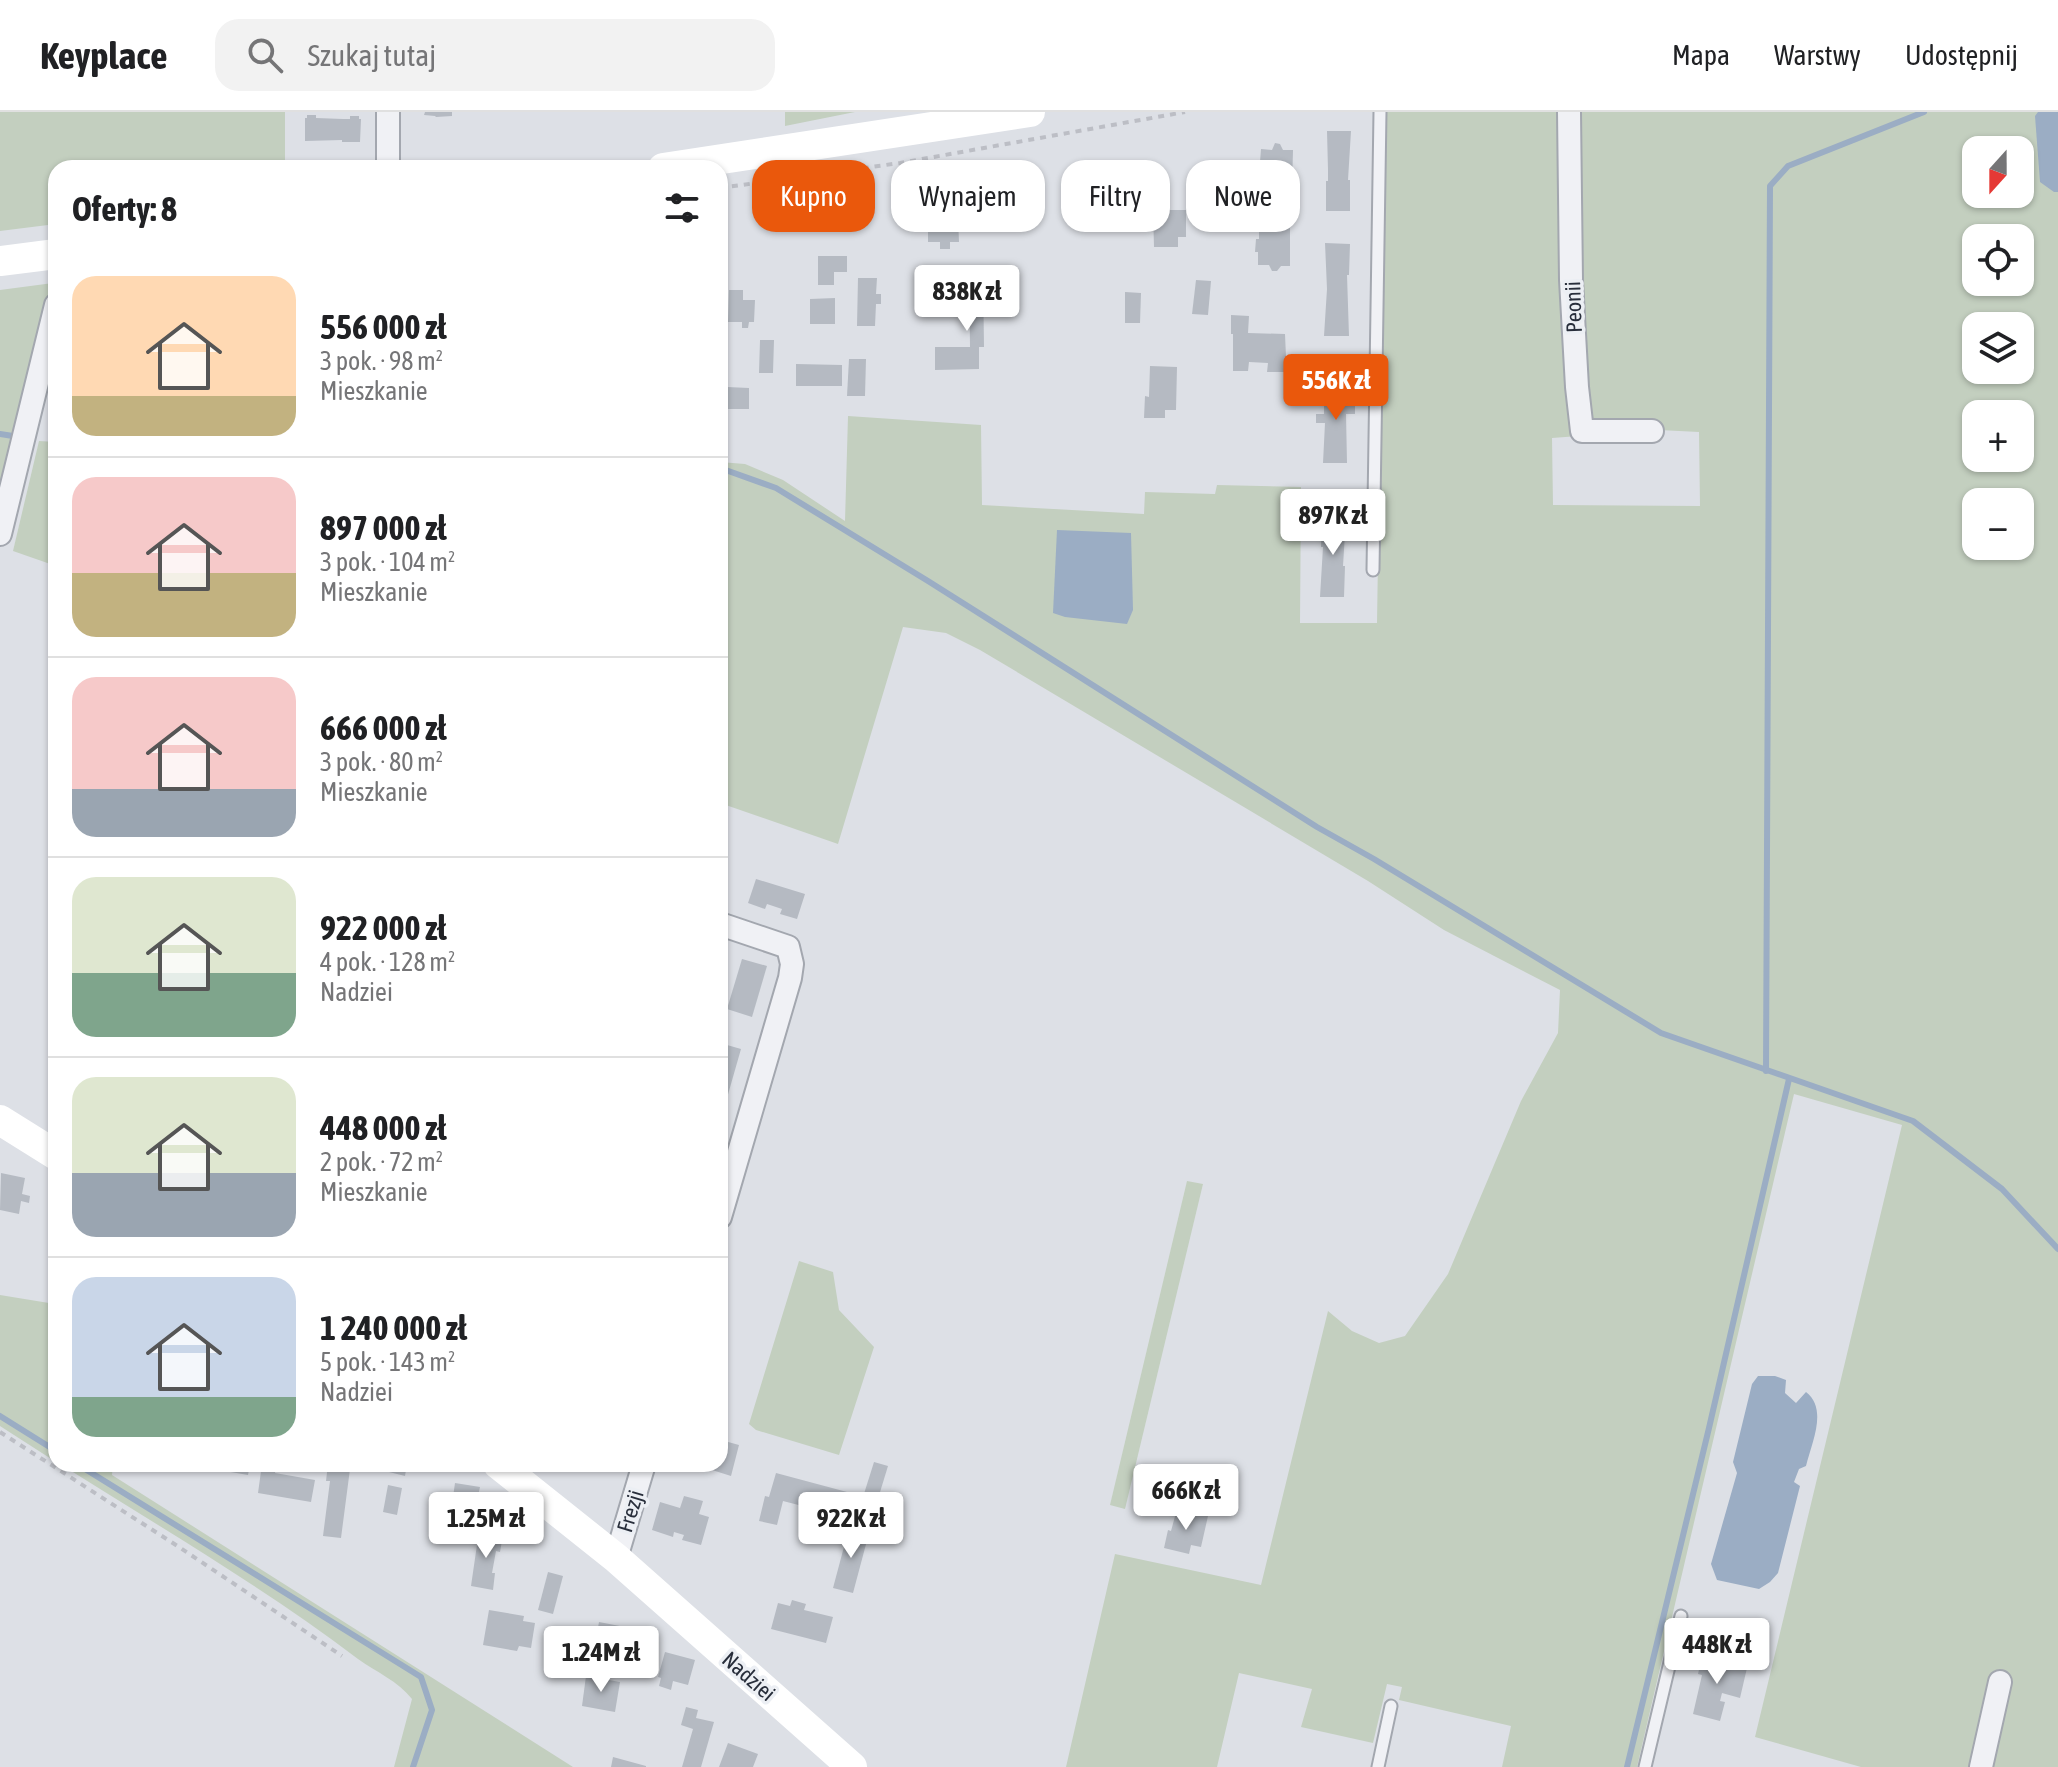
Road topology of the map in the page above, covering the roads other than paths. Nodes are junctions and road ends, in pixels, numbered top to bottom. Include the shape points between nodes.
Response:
1 (388, 112) edge
2 (1027, 112) edge
3 (1380, 112) edge
4 (1569, 112) edge
5 (388, 160) edge
6 (715, 160) edge
7 (48, 255) edge
8 (0, 261) edge
9 (48, 338) edge
10 (1652, 431) dead end
11 (0, 534) edge
12 (1373, 570) dead end
13 (728, 927) edge
14 (0, 1120) edge
15 (48, 1150) edge
16 (728, 1190) edge
17 (508, 1472) edge
18 (642, 1472) edge
19 (616, 1558) junction
20 (1681, 1616) dead end
21 (2000, 1682) dead end
22 (1391, 1706) dead end
23 (852, 1767) edge
24 (1378, 1767) edge
25 (1645, 1767) edge
26 (1981, 1767) edge

1 - 5 street
2 - 6 street
3 - 12 lane
4 - 10 street, Peonii via 1571,280 1582,431
7 - 8 street
9 - 11 street
13 - 16 street via 788,947 792,964
14 - 15 street
17 - 19 street, Nadziei
18 - 19 street, Frezji
19 - 23 street, Nadziei
20 - 25 lane
21 - 26 street
22 - 24 lane

